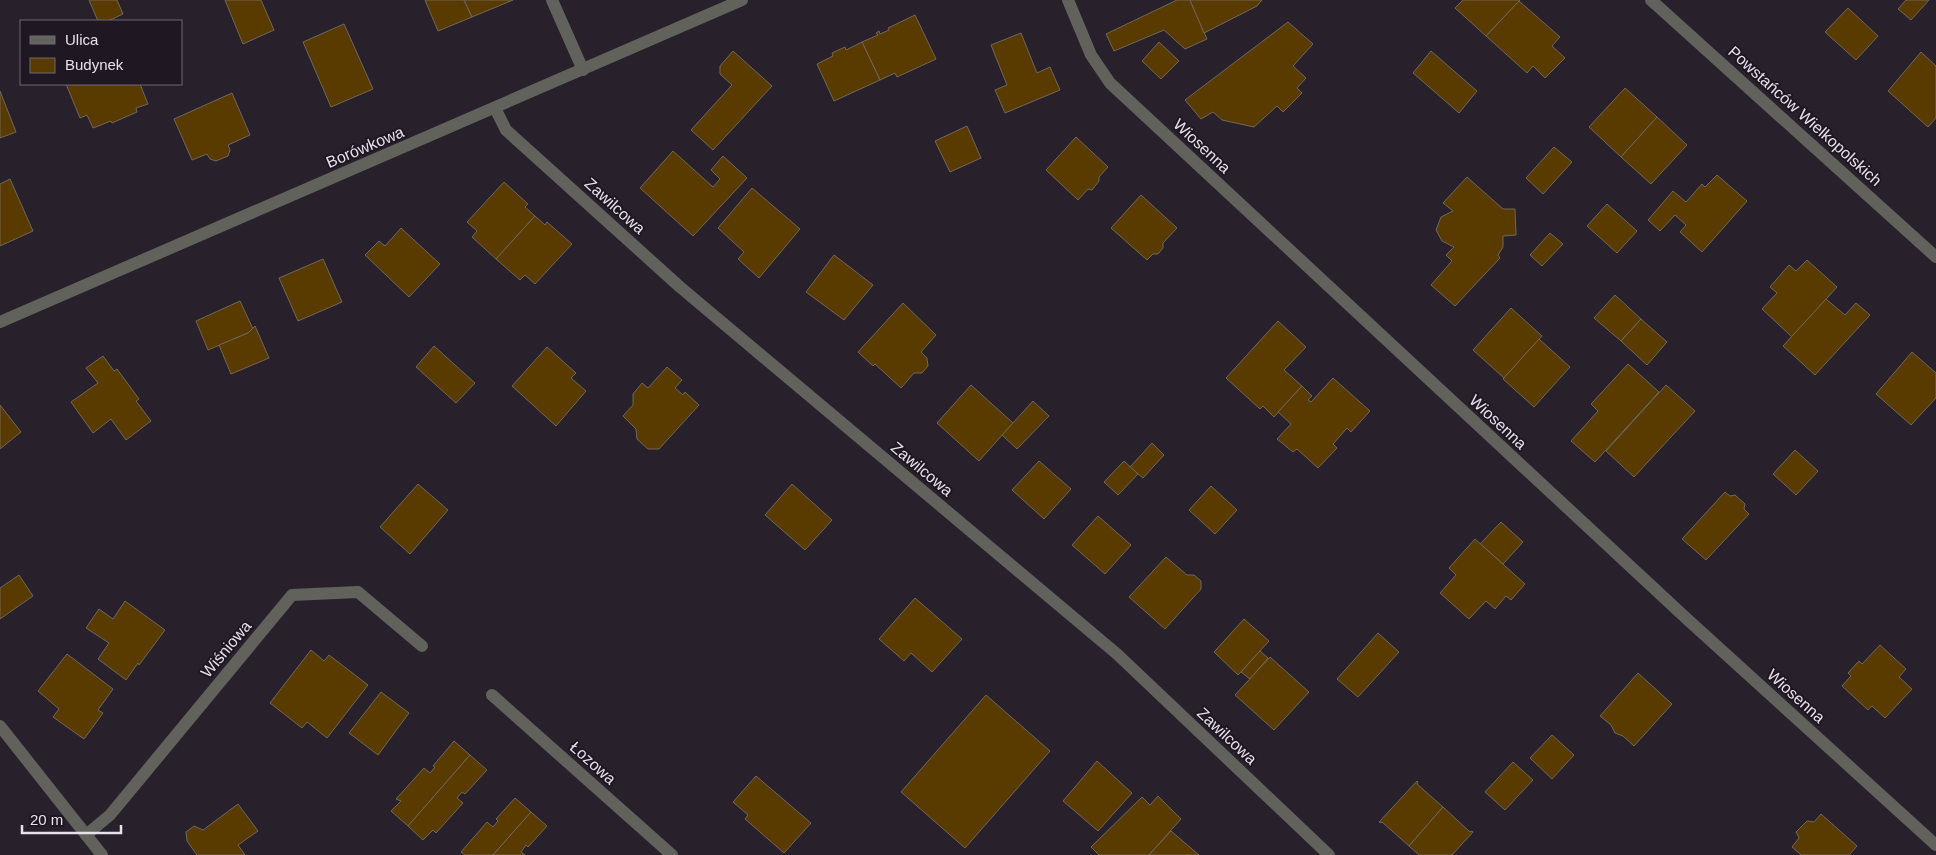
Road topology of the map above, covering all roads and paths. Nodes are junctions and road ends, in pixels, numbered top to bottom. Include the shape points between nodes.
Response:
1 (552, 0) edge
2 (742, 0) edge
3 (1068, 0) edge
4 (1651, 0) edge
5 (583, 70) junction
6 (495, 108) junction
7 (1936, 257) edge
8 (0, 322) edge
9 (422, 646) dead end
10 (492, 695) dead end
11 (0, 726) edge
12 (86, 835) junction
13 (1936, 844) edge
14 (102, 855) edge
15 (672, 855) edge
16 (1329, 855) edge

1 - 5 street
2 - 5 street, Borówkowa
3 - 13 street, Wiosenna via 1091,54 1110,83 1686,619
4 - 7 street, Powstańców Wielkopolskich
5 - 6 street, Borówkowa
6 - 8 street, Borówkowa
6 - 16 street, Zawilcowa via 506,130 680,287 1118,654
9 - 12 street, Wiśniowa via 358,592 292,595 110,815
10 - 15 street, Łozowa
11 - 12 street
12 - 14 street

